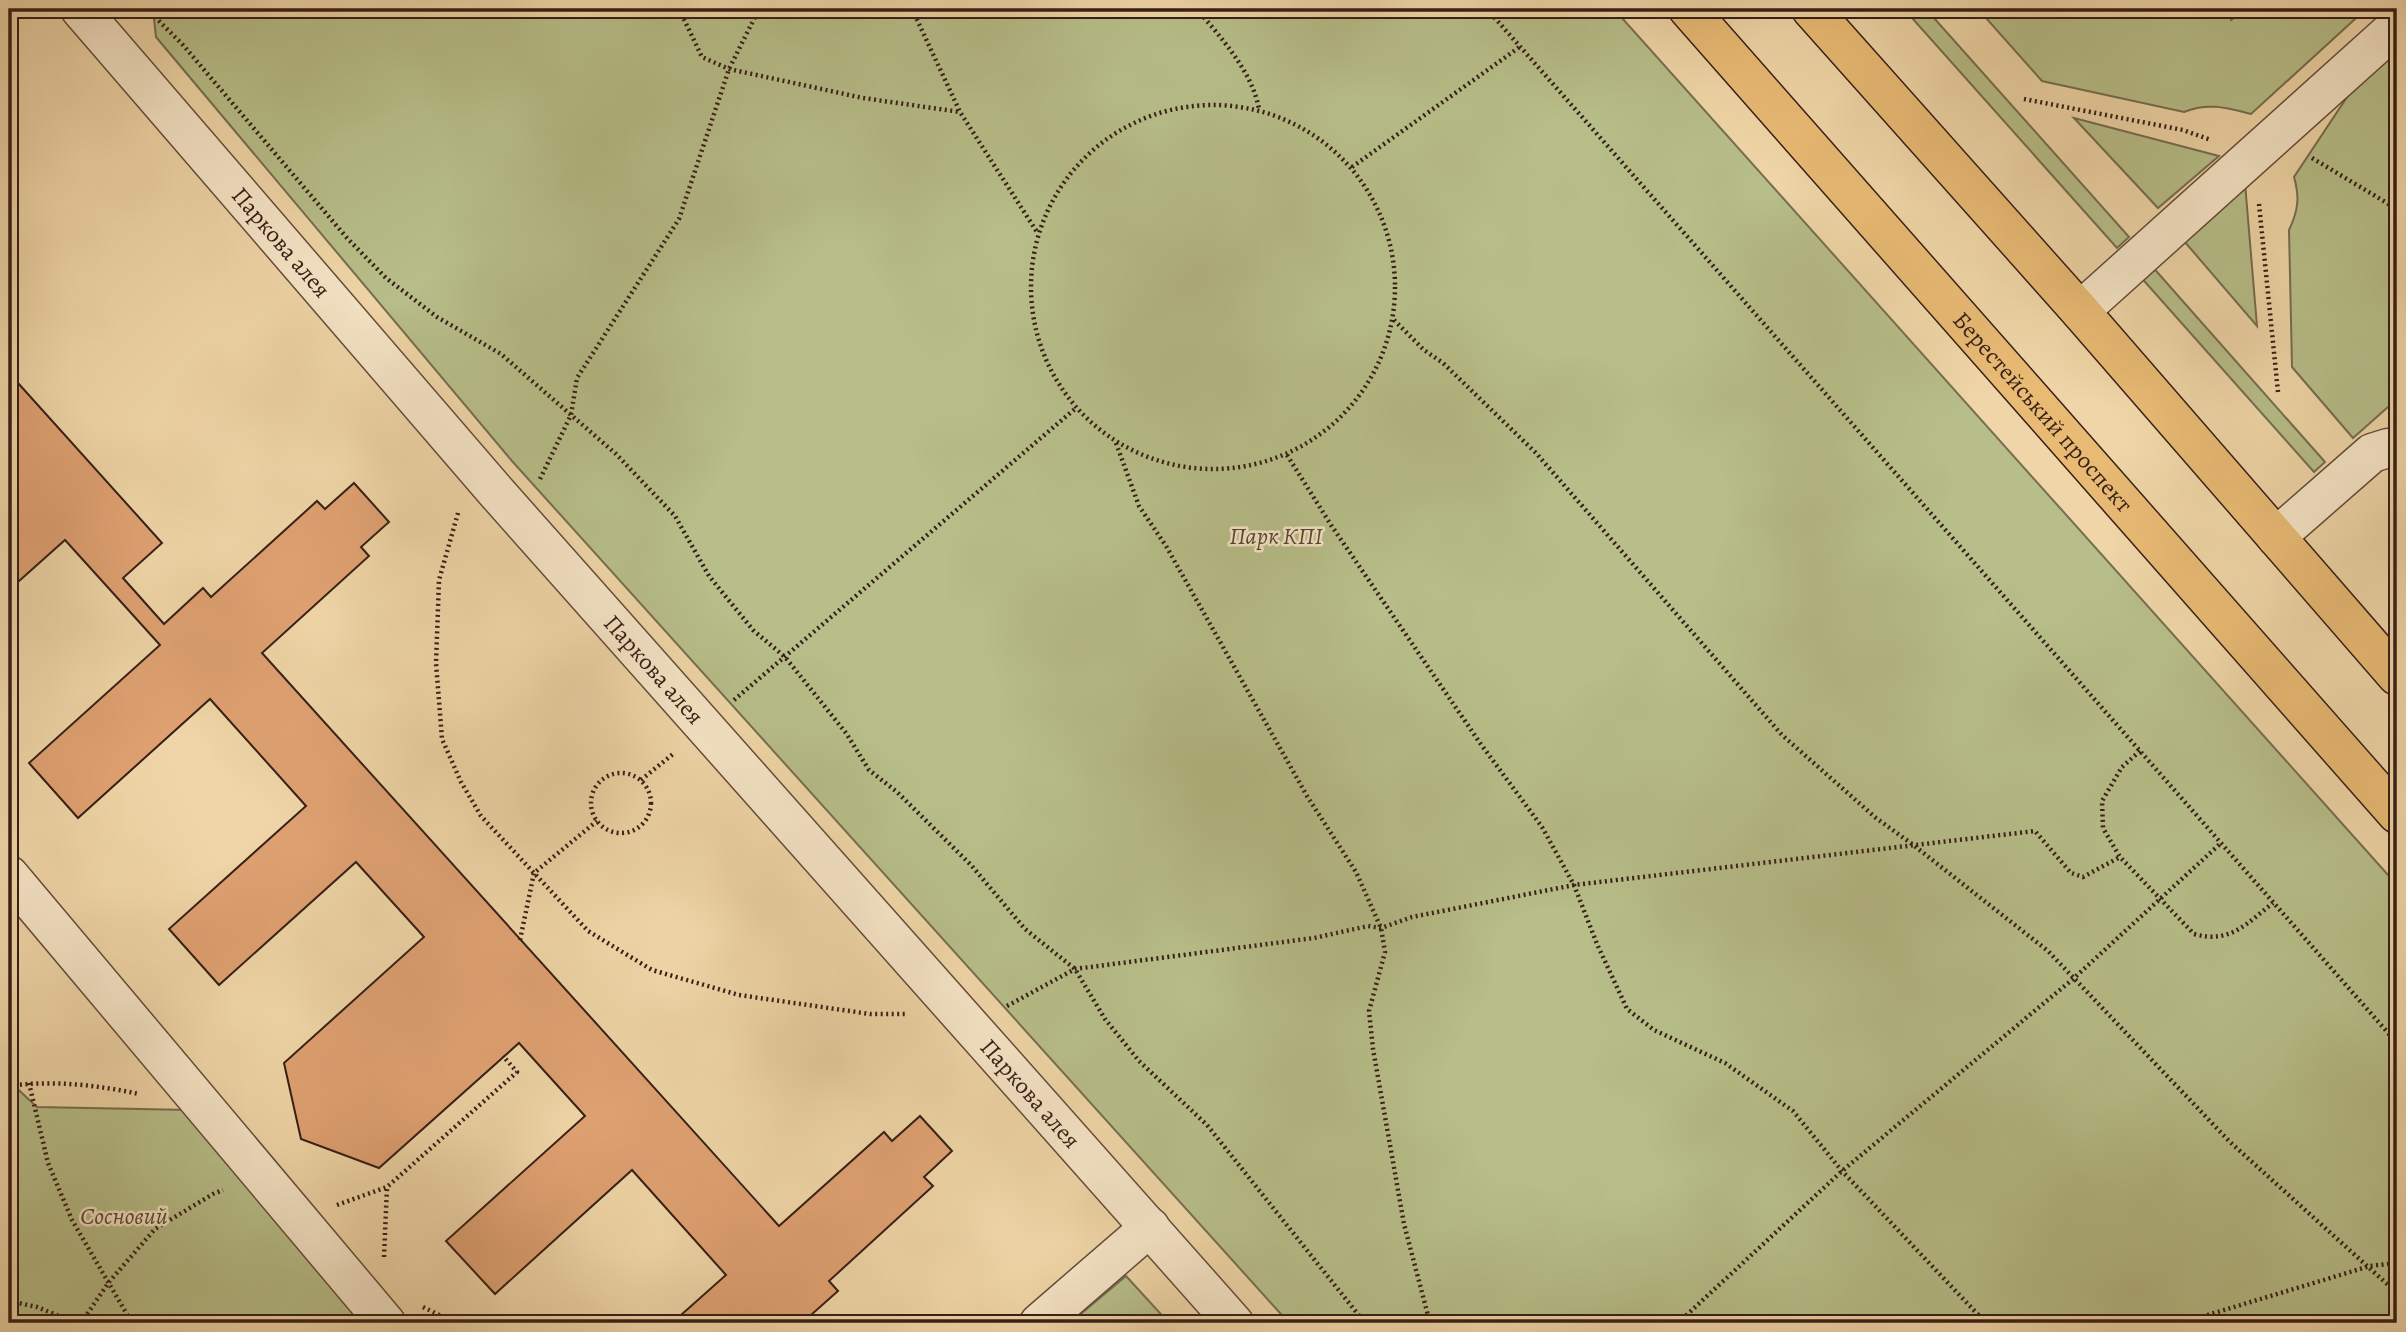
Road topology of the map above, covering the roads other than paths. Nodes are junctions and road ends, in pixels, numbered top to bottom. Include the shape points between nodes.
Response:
1 (80, 9) edge
2 (1688, 9) edge
3 (1811, 9) edge
4 (2397, 26) edge
5 (2080, 311) junction
6 (2397, 450) edge
7 (2276, 537) junction
8 (2397, 676) edge
9 (2397, 814) edge
10 (9, 875) edge
11 (1150, 1227) junction
12 (386, 1323) edge
13 (1039, 1323) edge
14 (1234, 1323) edge

1 - 11 street, Паркова алея via 498,494
2 - 9 main road, Берестейський проспект
3 - 5 main road
4 - 5 street
5 - 7 main road
6 - 7 street via 2372,453
7 - 8 main road
10 - 12 street
11 - 13 street
11 - 14 street, Паркова алея

